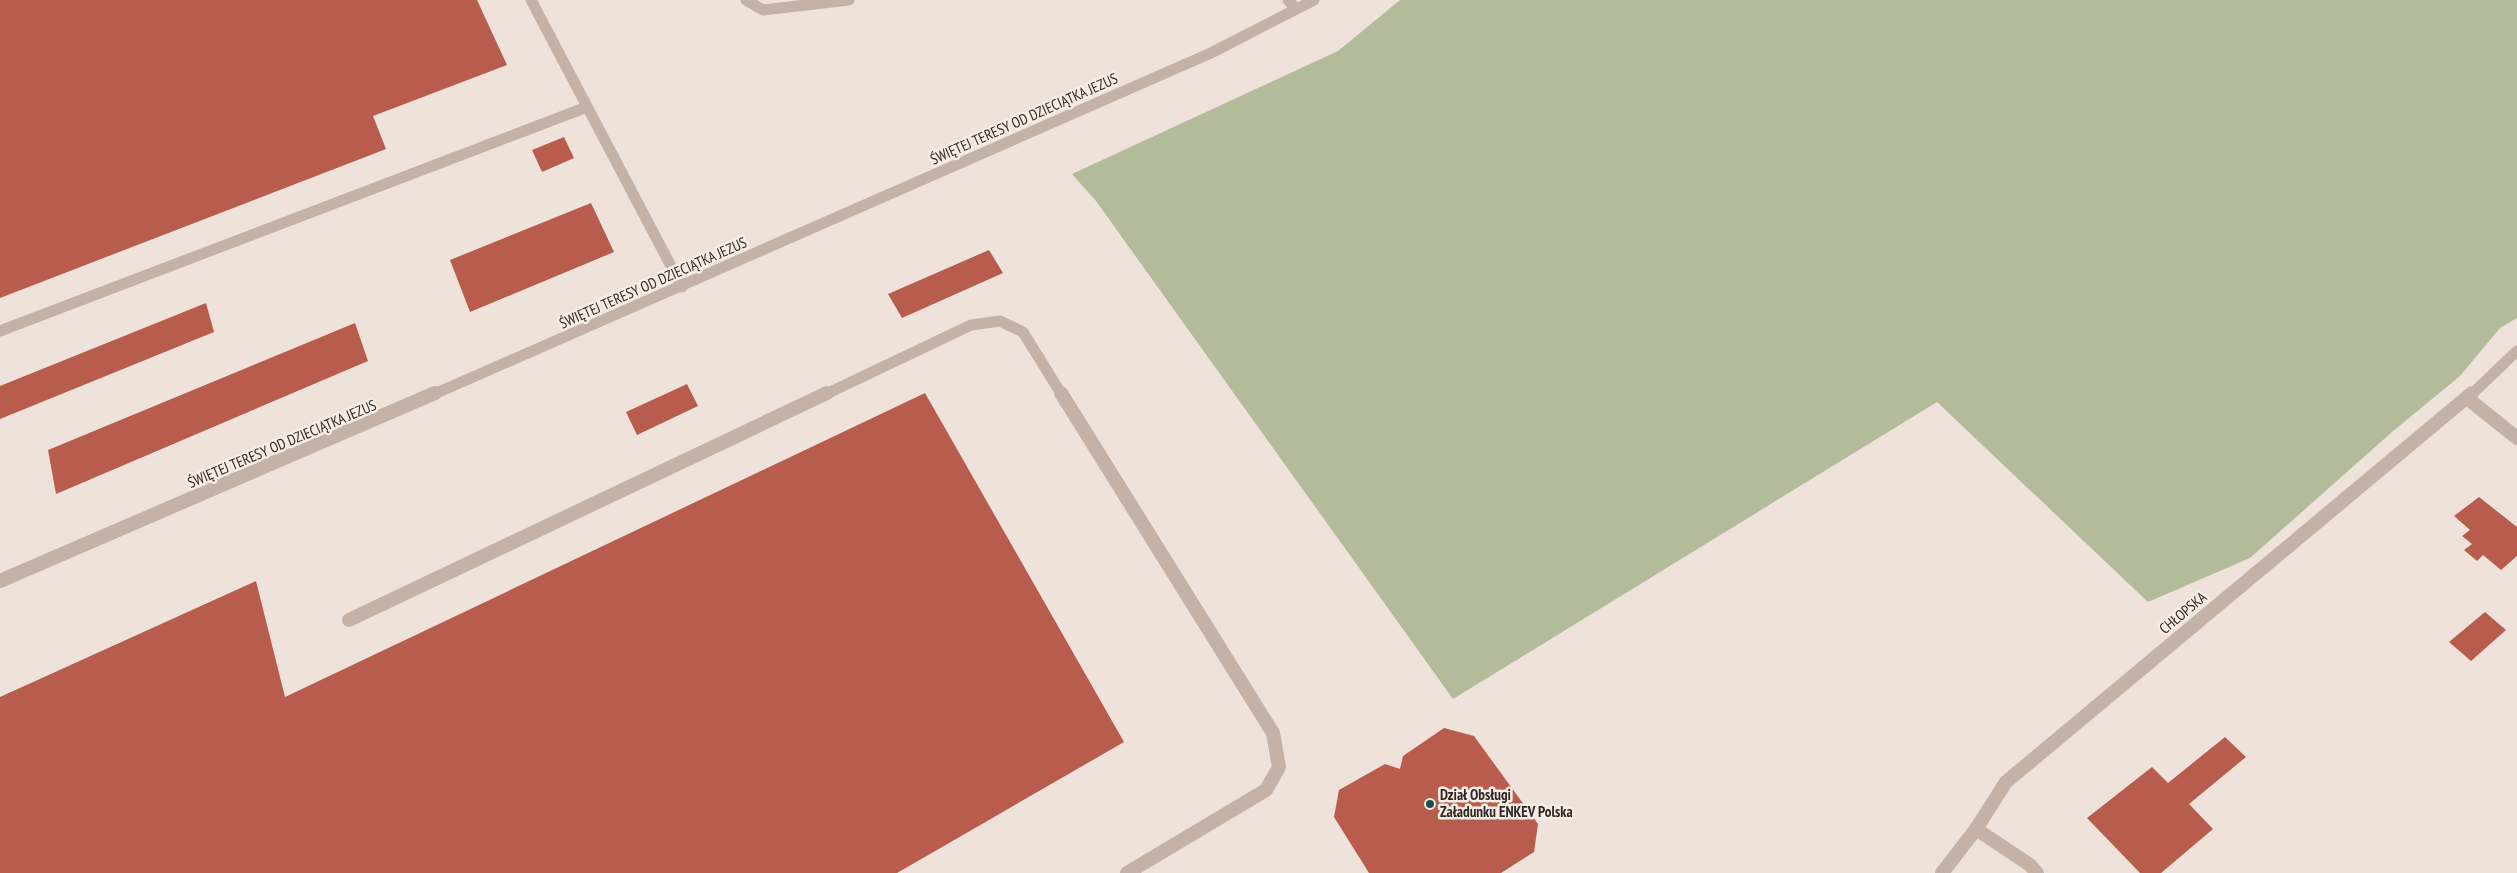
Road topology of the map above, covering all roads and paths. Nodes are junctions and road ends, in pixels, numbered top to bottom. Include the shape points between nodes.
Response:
1 (532, 0) edge
2 (746, 0) edge
3 (849, 0) edge
4 (1314, 0) edge
5 (1292, 5) edge
6 (587, 107) junction
7 (682, 288) junction
8 (0, 332) edge
9 (2517, 351) edge
10 (2467, 398) junction
11 (2517, 438) edge
12 (0, 581) edge
13 (349, 620) dead end
14 (1976, 828) junction
15 (1127, 873) edge
16 (1942, 873) edge
17 (2037, 873) edge

1 - 6 street
2 - 3 street via 764,10
4 - 5 street, ŚWIĘTEJ TERESY OD DZIECIĄTKA JEZUS
5 - 7 street, ŚWIĘTEJ TERESY OD DZIECIĄTKA JEZUS via 1211,53
6 - 7 street
6 - 8 street
7 - 12 street, ŚWIĘTEJ TERESY OD DZIECIĄTKA JEZUS
9 - 10 street, CHŁOPSKA
10 - 11 street
10 - 14 street, CHŁOPSKA via 2006,782
13 - 15 street via 971,325 1000,321 1023,332 1273,733 1279,767 1266,790
14 - 16 street, CHŁOPSKA
14 - 17 street

